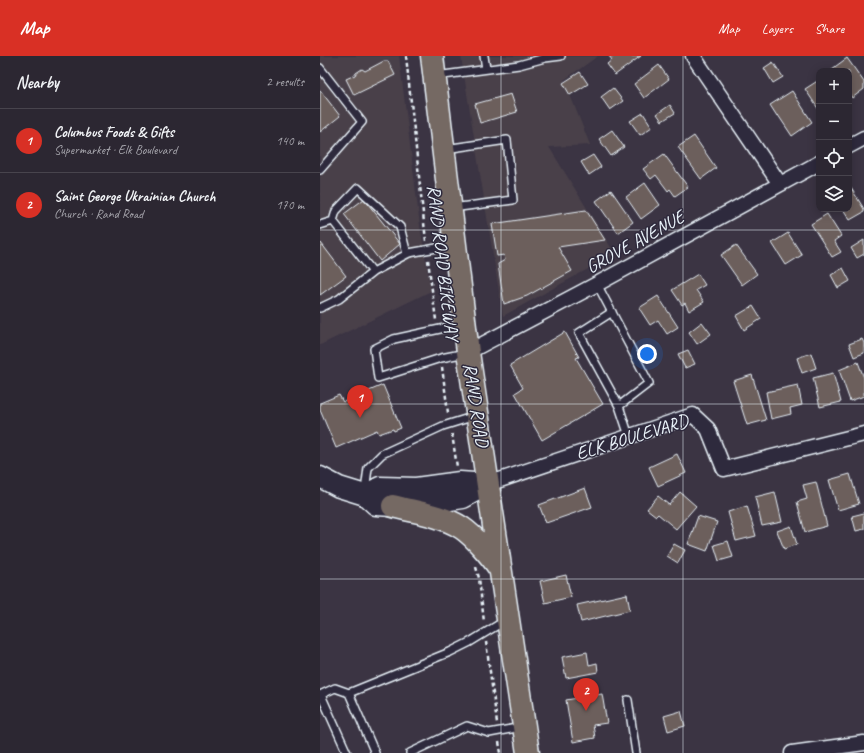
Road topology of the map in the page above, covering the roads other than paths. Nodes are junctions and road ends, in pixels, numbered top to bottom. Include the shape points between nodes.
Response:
1 (484, 56) edge
2 (561, 56) edge
3 (693, 56) edge
4 (525, 60) edge
5 (433, 66) edge
6 (320, 68) edge
7 (486, 69) junction
8 (864, 138) edge
9 (852, 144) edge
10 (443, 149) junction
11 (816, 165) edge
12 (320, 170) edge
13 (780, 184) junction
14 (450, 209) junction
15 (333, 221) junction
16 (320, 225) edge
17 (455, 245) junction
18 (407, 254) junction
19 (373, 272) junction
20 (598, 284) junction
21 (320, 308) edge
22 (612, 312) junction
23 (464, 324) junction
24 (468, 352) junction
25 (619, 406) junction
26 (477, 415) junction
27 (864, 434) edge
28 (629, 436) junction
29 (320, 477) edge
30 (488, 484) junction
31 (365, 495) junction
32 (393, 506) junction
33 (500, 570) junction
34 (508, 619) junction
35 (349, 693) junction
36 (320, 695) edge
37 (628, 700) dead end
38 (524, 726) junction
39 (864, 743) edge
40 (824, 751) edge
41 (347, 753) edge
42 (375, 753) edge
43 (410, 753) edge
44 (528, 753) edge
45 (636, 753) edge
46 (792, 753) edge

1 - 7 lane
2 - 4 lane
3 - 13 street
4 - 7 lane
5 - 7 lane
5 - 10 main road, RAND ROAD
6 - 12 lane via 362,122
8 - 9 street
10 - 14 main road, RAND ROAD
10 - 14 lane via 507,140 513,200
11 - 13 street, GROVE AVENUE
13 - 20 street, GROVE AVENUE
14 - 17 main road, RAND ROAD
15 - 16 lane
15 - 18 lane via 336,211 358,188 400,227
15 - 19 lane
17 - 18 lane
17 - 23 main road, RAND ROAD
18 - 19 lane
19 - 21 lane via 340,298
20 - 22 lane
20 - 24 street, GROVE AVENUE
22 - 25 lane via 649,383
22 - 25 lane via 579,333
23 - 24 main road, RAND ROAD
23 - 24 lane via 394,339 374,350 378,378
24 - 26 main road, RAND ROAD
25 - 28 lane
26 - 30 main road, RAND ROAD
26 - 31 lane via 382,454 368,468
27 - 28 street, ELK BOULEVARD via 724,469 708,429 693,415
28 - 30 street, ELK BOULEVARD
29 - 31 main road, ELK BOULEVARD via 339,487
30 - 31 main road, ELK BOULEVARD via 460,482 416,488 380,487
30 - 32 main road, ELK BOULEVARD via 463,498
30 - 33 main road, RAND ROAD
31 - 32 main road, ELK BOULEVARD via 376,506
32 - 33 main road via 444,520 462,528 492,556
33 - 34 main road, RAND ROAD
34 - 35 lane via 450,652
34 - 38 main road, RAND ROAD
35 - 36 lane via 334,688
35 - 42 lane
36 - 41 lane
37 - 45 lane
38 - 43 lane via 489,733 467,726
38 - 44 main road, RAND ROAD
39 - 40 street
40 - 46 street

